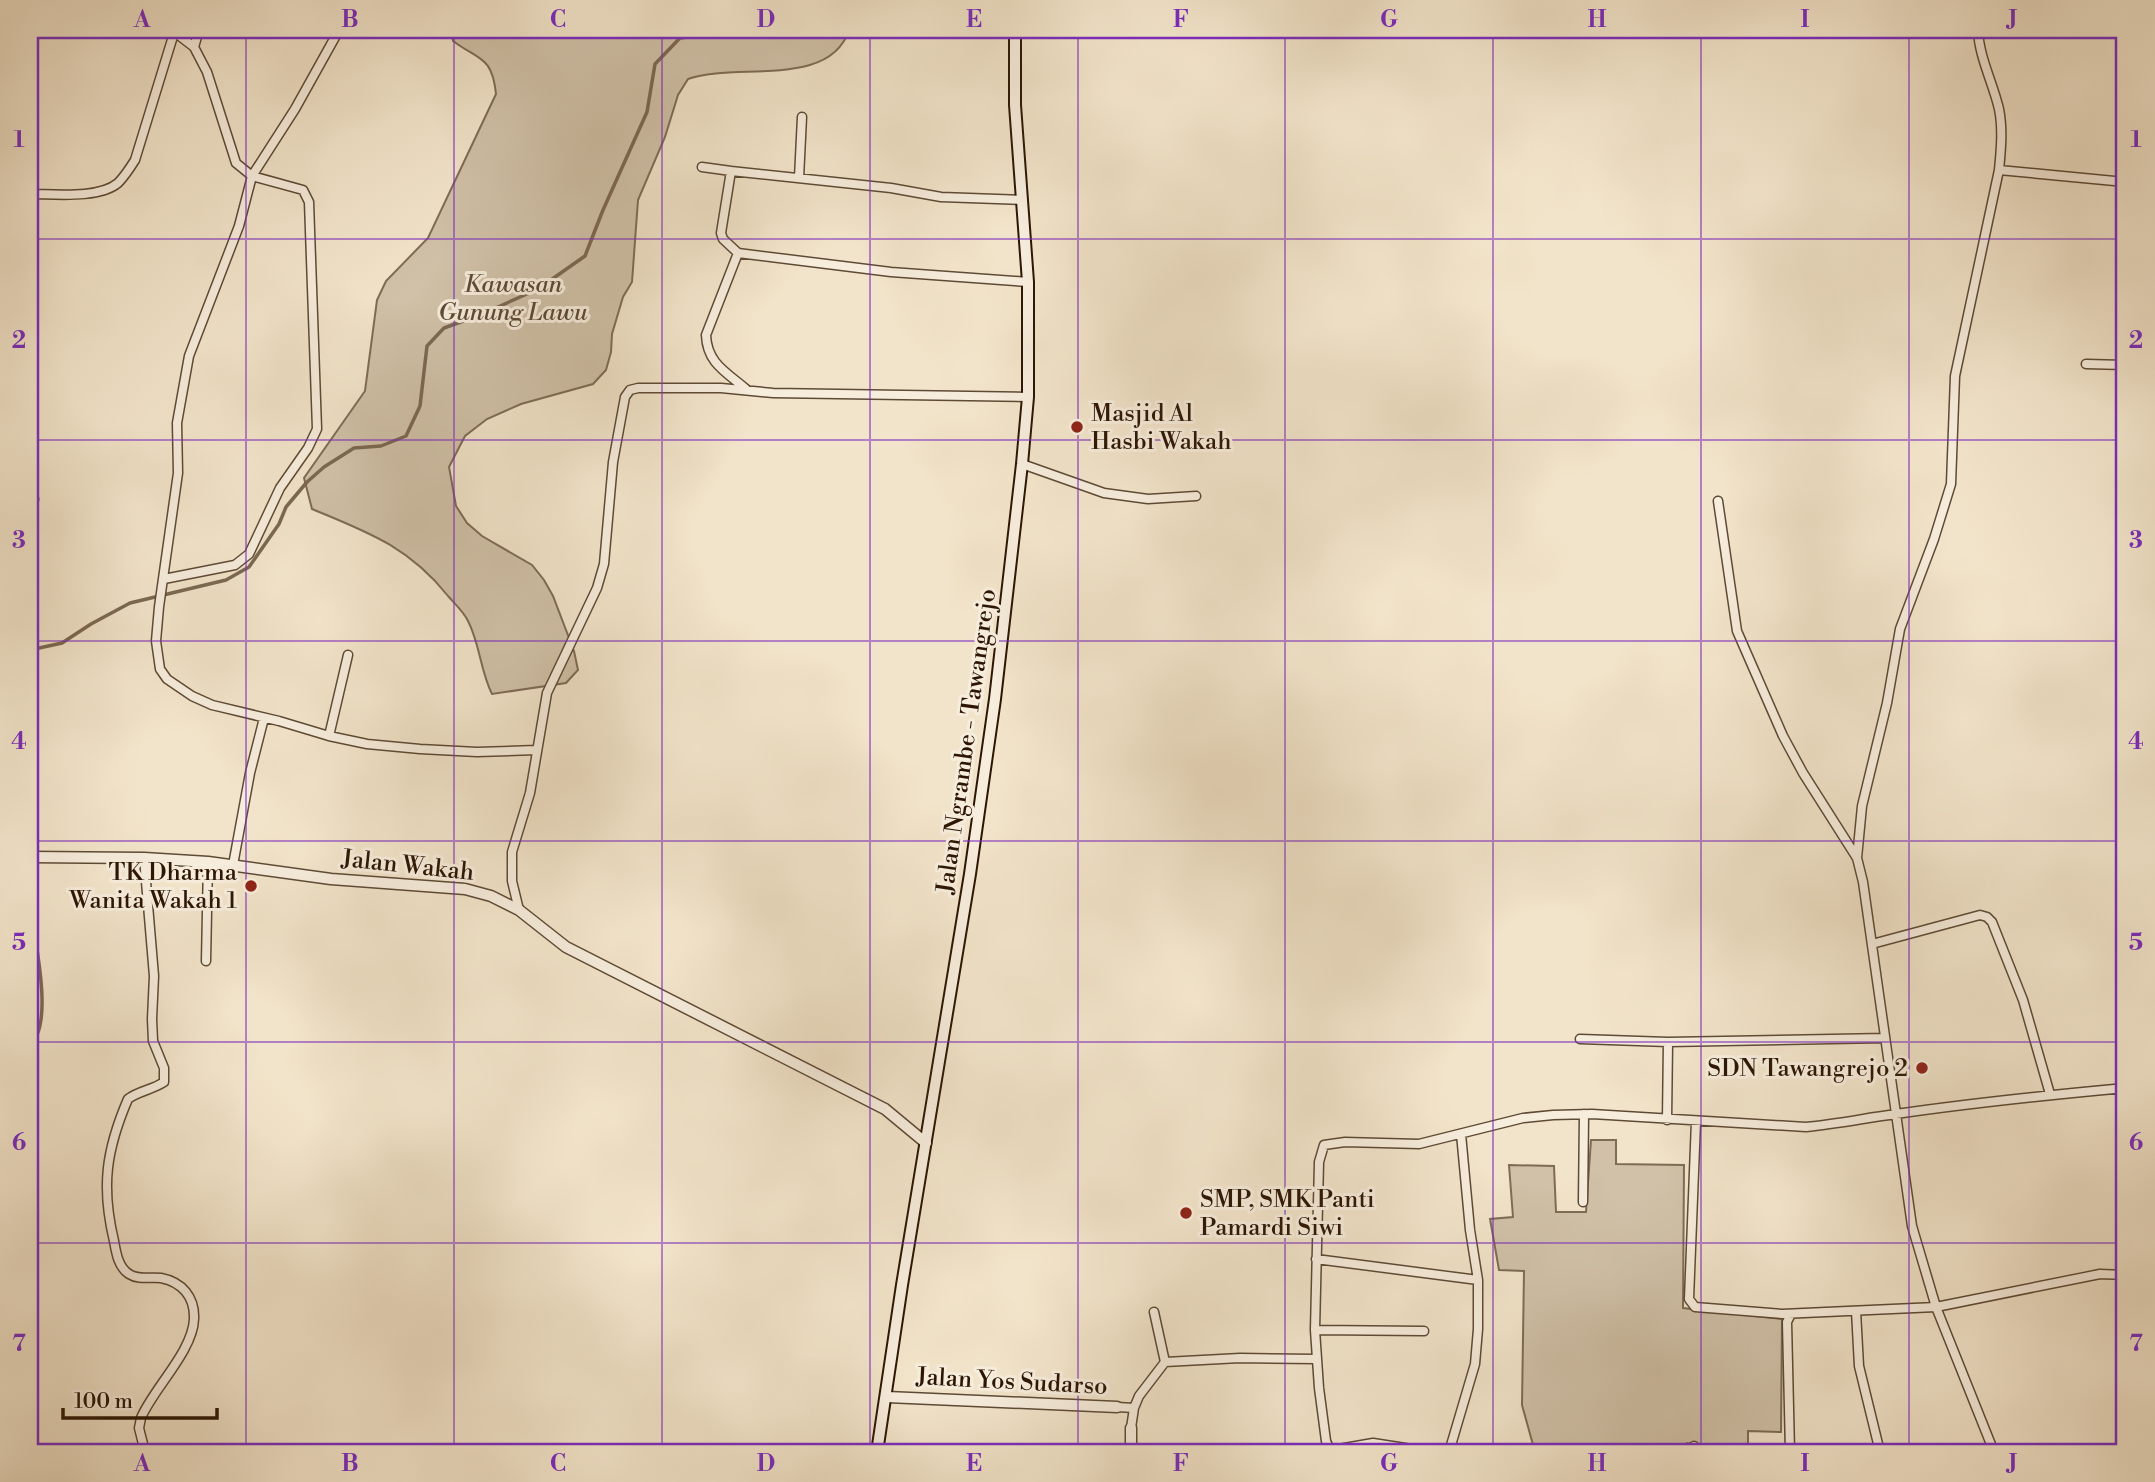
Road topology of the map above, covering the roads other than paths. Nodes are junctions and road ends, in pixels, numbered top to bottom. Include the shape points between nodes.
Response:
1 (199, 30) edge
2 (339, 30) edge
3 (1015, 30) edge
4 (1978, 30) edge
5 (173, 31) edge
6 (194, 47) junction
7 (802, 117) dead end
8 (702, 167) dead end
9 (1999, 170) junction
10 (731, 171) junction
11 (252, 176) junction
12 (799, 178) junction
13 (2125, 182) edge
14 (30, 194) edge
15 (1022, 200) junction
16 (738, 253) junction
17 (1028, 282) junction
18 (2086, 364) dead end
19 (2125, 365) edge
20 (746, 389) junction
21 (1028, 397) junction
22 (1022, 464) junction
23 (30, 483) edge
24 (1196, 496) dead end
25 (1718, 501) dead end
26 (30, 518) edge
27 (162, 583) junction
28 (348, 655) dead end
29 (264, 718) junction
30 (329, 736) junction
31 (537, 750) junction
32 (30, 857) edge
33 (144, 858) junction
34 (1857, 858) junction
35 (208, 862) junction
36 (233, 865) junction
37 (519, 910) junction
38 (1872, 944) junction
39 (206, 961) dead end
40 (1885, 1038) junction
41 (1580, 1039) dead end
42 (1668, 1042) junction
43 (2123, 1088) edge
44 (2050, 1094) junction
45 (1584, 1114) junction
46 (1894, 1114) junction
47 (1667, 1120) junction
48 (1696, 1121) junction
49 (2125, 1130) edge
50 (1461, 1134) junction
51 (926, 1143) junction
52 (1583, 1202) dead end
53 (1316, 1259) junction
54 (2125, 1275) edge
55 (1478, 1280) junction
56 (1936, 1307) junction
57 (1856, 1311) junction
58 (1154, 1312) dead end
59 (1791, 1314) junction
60 (1315, 1330) junction
61 (1424, 1331) dead end
62 (1316, 1359) junction
63 (1165, 1362) junction
64 (887, 1396) junction
65 (1117, 1407) joint
66 (1134, 1408) junction
67 (1131, 1428) joint
68 (145, 1452) edge
69 (877, 1452) edge
70 (1131, 1452) edge
71 (1431, 1452) edge
72 (1449, 1452) edge
73 (1790, 1452) edge
74 (1880, 1452) edge
75 (1994, 1452) edge

1 - 6 street
2 - 11 street
3 - 15 main road, Jalan Ngrambe - Tawangrejo
4 - 9 street via 1999,110
5 - 6 street
5 - 14 street via 135,160 125,175 103,191
6 - 11 street via 207,72 236,163
7 - 12 street
8 - 10 street
9 - 13 street
9 - 34 street via 1955,376 1951,484 1900,629 1862,806
10 - 12 street
10 - 16 street via 721,233
11 - 27 street via 239,226 189,356 177,423 178,474
11 - 27 street via 303,190 310,202 317,429 274,498 249,554 235,565
12 - 15 street via 941,197
15 - 17 main road, Jalan Ngrambe - Tawangrejo
16 - 17 street via 891,272
16 - 20 street via 706,344 712,360
17 - 21 main road, Jalan Ngrambe - Tawangrejo
18 - 19 street
20 - 21 street
20 - 31 street via 638,388 625,397 613,463 604,564 547,693
21 - 22 main road, Jalan Ngrambe - Tawangrejo
22 - 24 street via 1104,493 1148,499
22 - 51 main road, Jalan Ngrambe - Tawangrejo via 995,699
23 - 26 street via 34,499
25 - 34 street via 1737,631 1783,736
27 - 29 street via 156,655 167,679 212,705
28 - 30 street
29 - 30 street
29 - 36 street
30 - 31 street via 420,749
31 - 37 street via 512,852
32 - 33 street, Jalan Wakah
33 - 35 street, Jalan Wakah
33 - 68 street via 154,976 153,1041 166,1074 164,1082 128,1099 109,1153 106,1205 123,1269 131,1276 160,1278 183,1287 194,1317 190,1335 141,1418
34 - 38 street
35 - 36 street, Jalan Wakah
35 - 39 street
36 - 37 street, Jalan Wakah via 331,879 465,889
37 - 51 street, Jalan Wakah via 566,947 885,1109
38 - 40 street
38 - 44 street via 1980,915 1987,917 2023,1000
40 - 42 street
40 - 46 street
41 - 42 street
42 - 47 street
43 - 44 street
43 - 49 street
44 - 46 street
45 - 47 street
45 - 50 street via 1523,1118
45 - 52 street
46 - 48 street via 1806,1127
46 - 56 street via 1912,1226
47 - 48 street
48 - 59 street via 1689,1299 1695,1307
50 - 53 street via 1419,1144 1324,1145 1319,1162
50 - 55 street
51 - 64 main road, Jalan Ngrambe - Tawangrejo
53 - 55 street
53 - 60 street
54 - 56 street via 2100,1274
55 - 72 street via 1475,1364
56 - 57 street
56 - 75 street
57 - 59 street
57 - 74 street via 1859,1366
58 - 63 street
59 - 73 street via 1787,1322
60 - 61 street
60 - 62 street
62 - 63 street
62 - 71 street via 1329,1448 1373,1443
63 - 66 street
64 - 65 street, Jalan Yos Sudarso
64 - 69 main road, Jalan Ngrambe - Tawangrejo
65 - 66 street, Jalan Yos Sudarso
66 - 67 street, Jalan Yos Sudarso
67 - 70 street, Jalan Yos Sudarso

